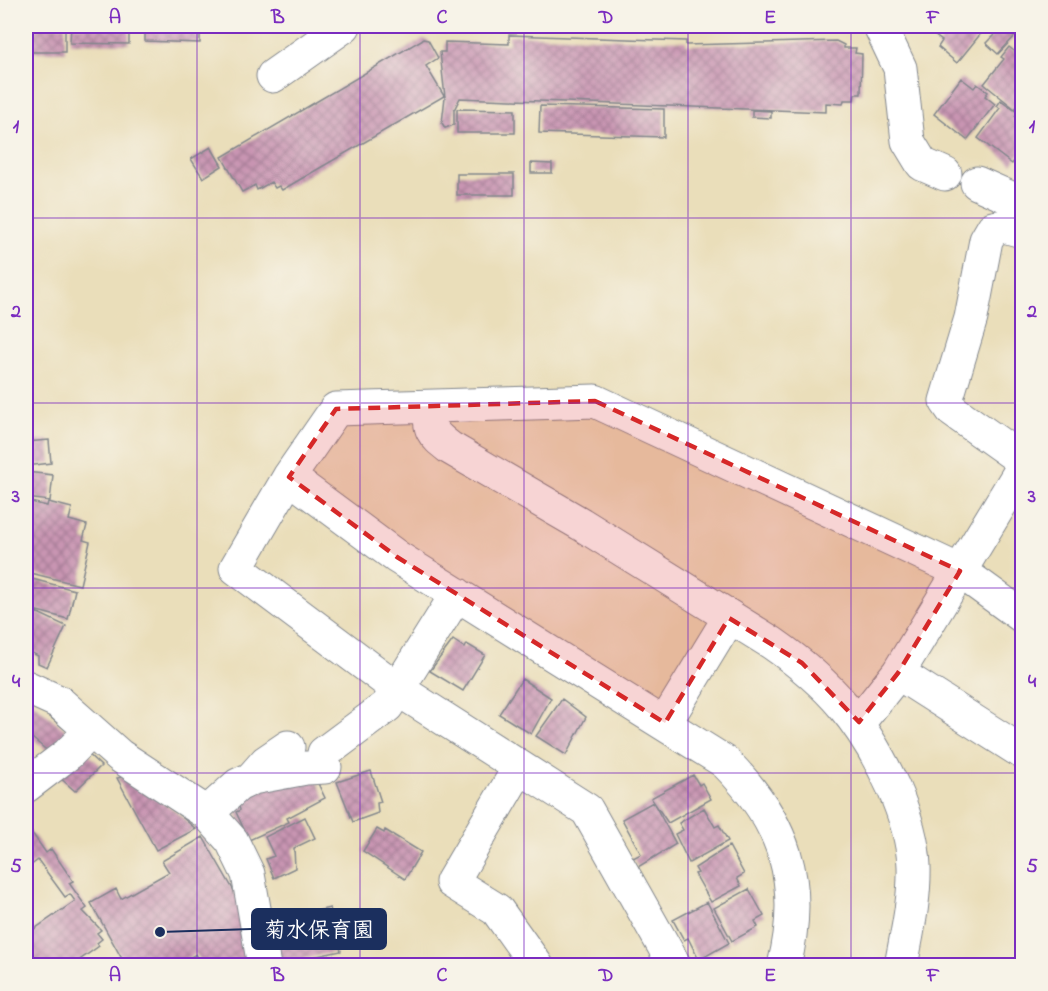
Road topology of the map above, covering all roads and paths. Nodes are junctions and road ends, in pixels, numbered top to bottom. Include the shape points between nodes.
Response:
1 (344, 26) edge
2 (879, 26) edge
3 (273, 76) dead end
4 (945, 174) dead end
5 (977, 183) dead end
6 (1023, 203) edge
7 (1023, 231) edge
8 (431, 407) junction
9 (290, 477) junction
10 (960, 571) junction
11 (457, 594) junction
12 (1023, 616) edge
13 (729, 618) junction
14 (898, 673) junction
15 (26, 687) edge
16 (399, 690) junction
17 (858, 722) junction
18 (665, 723) junction
19 (92, 731) junction
20 (288, 747) dead end
21 (1023, 752) edge
22 (519, 768) junction
23 (250, 779) junction
24 (26, 786) edge
25 (207, 813) junction
26 (264, 966) edge
27 (537, 966) edge
28 (675, 966) edge
29 (784, 966) edge
30 (901, 966) edge

1 - 3 street
2 - 4 street via 900,68 908,141 922,164
5 - 6 street
7 - 10 street via 1004,226 993,228 986,240 971,318 946,400 953,411 1001,444 1022,465
8 - 9 street via 336,409
8 - 10 street via 595,401
8 - 13 street via 430,426 435,436 450,448 581,524
9 - 11 street via 397,557
9 - 16 street via 236,568
10 - 12 street
10 - 14 street
11 - 16 street
11 - 18 street
13 - 17 street via 802,663
13 - 18 street
14 - 17 street
14 - 21 street
15 - 19 street via 59,702
16 - 22 street
16 - 23 street via 387,706 324,760 306,768
17 - 30 street via 896,794 911,844 913,896
18 - 29 street via 725,762 755,795 773,824 786,856 793,895 794,913
19 - 24 street
19 - 25 street via 120,756
20 - 23 street
22 - 27 street via 452,882 497,910
22 - 28 street via 587,810
23 - 25 street
25 - 26 street via 232,841 248,874

